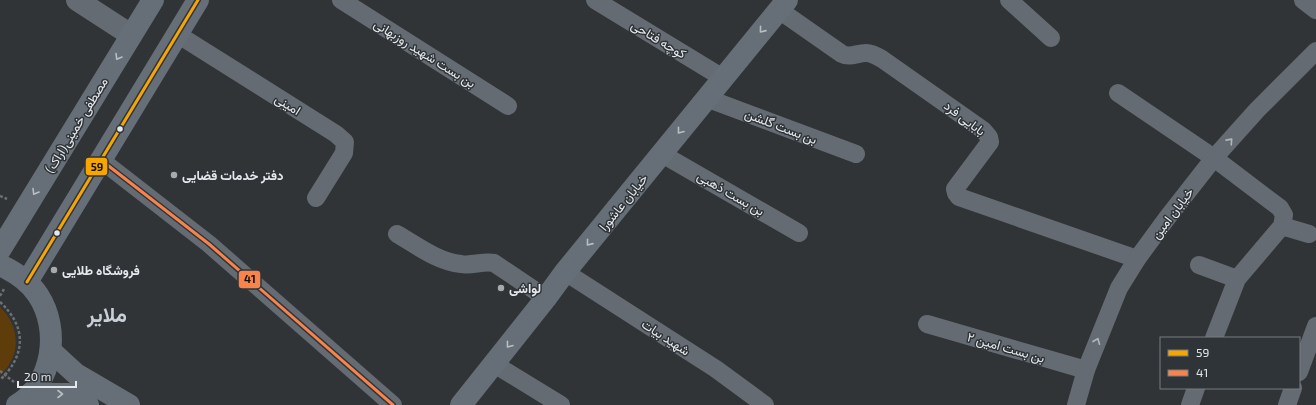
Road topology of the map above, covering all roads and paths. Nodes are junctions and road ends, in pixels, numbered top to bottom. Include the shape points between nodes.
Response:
1 (78, 0) edge
2 (153, 0) edge
3 (198, 0) edge
4 (341, 0) edge
5 (595, 0) edge
6 (1009, 0) edge
7 (1303, 0) edge
8 (783, 5) edge
9 (1316, 10) edge
10 (177, 34) junction
11 (131, 35) junction
12 (1051, 38) dead end
13 (1316, 51) edge
14 (723, 78) junction
15 (1118, 92) dead end
16 (706, 98) junction
17 (508, 106) dead end
18 (662, 154) junction
19 (856, 154) dead end
20 (1214, 158) junction
21 (101, 160) junction
22 (316, 198) dead end
23 (1282, 226) junction
24 (800, 233) dead end
25 (397, 234) dead end
26 (1309, 234) dead end
27 (0, 250) edge
28 (1137, 259) junction
29 (0, 265) edge
30 (1199, 265) dead end
31 (565, 272) junction
32 (1237, 279) junction
33 (27, 282) junction
34 (546, 298) junction
35 (0, 302) edge
36 (927, 324) dead end
37 (1316, 326) edge
38 (1214, 337) edge
39 (51, 351) junction
40 (494, 364) junction
41 (1300, 369) edge
42 (1086, 370) junction
43 (0, 380) edge
44 (1196, 389) edge
45 (1293, 389) edge
46 (23, 399) edge
47 (88, 405) edge
48 (129, 405) edge
49 (393, 405) edge
50 (460, 405) edge
51 (561, 405) edge
52 (765, 405) edge
53 (1076, 405) edge
54 (1190, 405) edge
55 (1287, 405) edge

1 - 11 street
2 - 11 main road, مصطفی خمینی(اراک)
3 - 10 main road
4 - 17 street, بن بست شهید روزبهانی
5 - 14 street, کوچه فتاحی
6 - 12 street
7 - 9 street
8 -> 14 main road, خیابان عاشورا
8 - 28 street, بابایی فرد via 842,54 850,56 864,53 882,59 983,130 990,142 955,190 959,196
10 - 21 main road
10 - 22 street, امینی via 345,142 344,153
11 -> 27 main road, مصطفی خمینی(اراک)
20 -> 13 street, خیابان امین
14 - 16 main road, خیابان عاشورا
15 - 20 street
16 -> 18 main road, خیابان عاشورا
16 - 19 street, بن بست گلشن
18 - 24 street, بن بست ذهبی
18 -> 31 main road, خیابان عاشورا
20 - 23 street via 1280,208 1284,215
20 - 28 street, خیابان امین
21 - 33 main road
21 - 49 street via 209,244
23 - 26 street
23 - 32 street
25 - 34 street via 444,260 462,265 494,263
42 -> 28 street, خیابان امین via 1119,288
29 - 33 main road via 14,271
30 - 32 street
31 - 34 main road, خیابان عاشورا
31 - 52 street, شهید بیات via 716,369
32 - 38 street
33 - 39 main road via 46,310
34 -> 40 main road, خیابان عاشورا
35 - 43 path via 10,311 17,325 20,340 18,356
36 - 42 street, بن بست امین ۲
37 - 41 street
39 - 46 main road via 44,374
39 - 48 main road via 76,374
40 - 50 main road, خیابان عاشورا
40 - 51 street
42 - 53 street, خیابان امین
44 - 54 street
45 - 55 street
46 -> 47 main road via 68,394

